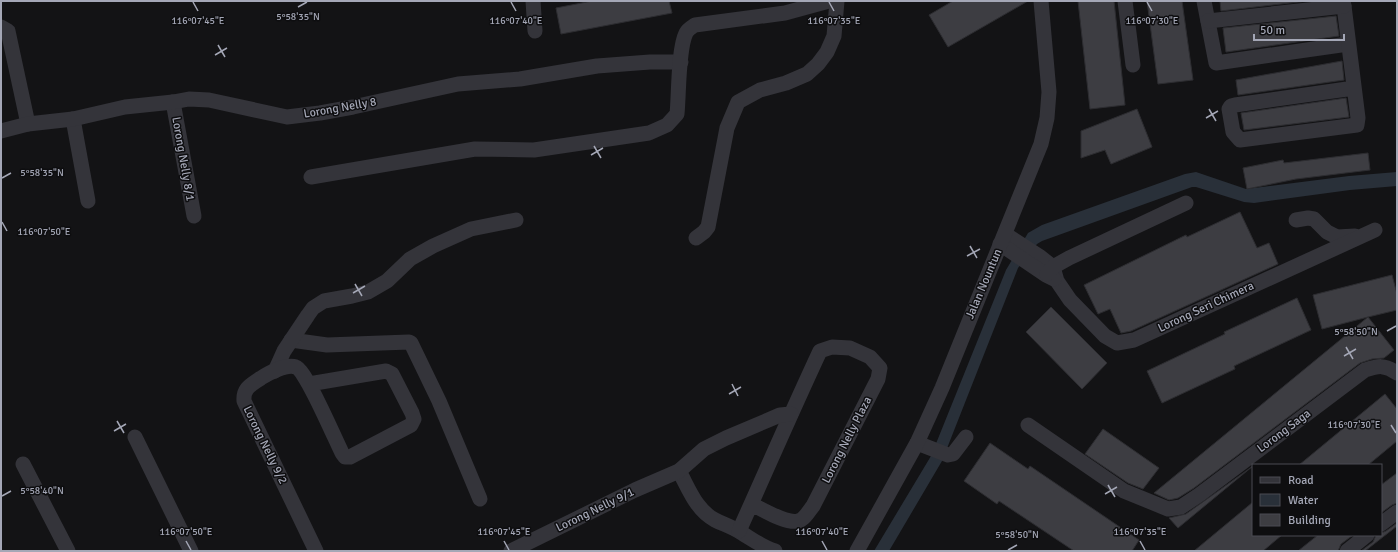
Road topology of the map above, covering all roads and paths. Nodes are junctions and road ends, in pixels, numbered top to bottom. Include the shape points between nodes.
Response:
1 (533, 1) edge
2 (829, 1) edge
3 (837, 1) edge
4 (1041, 1) edge
5 (1125, 1) edge
6 (1204, 1) edge
7 (1343, 4) edge
8 (1208, 21) junction
9 (1, 27) edge
10 (535, 31) dead end
11 (1348, 44) junction
12 (681, 62) junction
13 (1133, 65) dead end
14 (1354, 88) junction
15 (173, 102) junction
16 (74, 119) junction
17 (28, 124) junction
18 (1, 131) edge
19 (310, 177) dead end
20 (88, 201) dead end
21 (1186, 203) dead end
22 (194, 216) dead end
23 (516, 220) dead end
24 (1296, 220) dead end
25 (696, 238) dead end
26 (1002, 239) junction
27 (1046, 269) junction
28 (291, 340) junction
29 (275, 371) junction
30 (1397, 373) edge
31 (309, 384) junction
32 (791, 414) junction
33 (1028, 425) dead end
34 (135, 437) dead end
35 (966, 437) dead end
36 (917, 443) junction
37 (23, 464) dead end
38 (679, 471) junction
39 (480, 499) dead end
40 (751, 504) junction
41 (1397, 512) edge
42 (1382, 523) edge
43 (871, 526) junction
44 (739, 531) junction
45 (1367, 536) edge
46 (767, 550) edge
47 (68, 551) edge
48 (191, 551) edge
49 (316, 551) edge
50 (511, 551) edge
51 (846, 551) edge
52 (857, 551) edge
53 (1347, 551) edge

1 - 10 street
2 - 12 street via 786,13 695,25 686,33
3 - 25 street via 834,36 818,64 807,74 760,90 738,102 726,128 708,227
4 - 26 street, Jalan Nountun via 1049,92 1047,118 1041,144
5 - 13 street
6 - 8 street
7 - 8 street
7 - 11 street
8 - 11 street via 1216,63
9 - 17 street via 8,31
11 - 14 street
12 - 15 street, Lorong Nelly 8 via 597,66 520,79 458,84 353,107 287,117 209,100 190,99
12 - 19 street via 677,114 667,125 649,133 534,150 475,149
14 - 14 street via 1358,118 1356,125 1240,140 1233,132 1228,109 1235,104
15 - 16 street, Lorong Nelly 8 via 125,107
15 - 22 street, Lorong Nelly 8/1
16 - 17 street, Lorong Nelly 8
16 - 20 street
17 - 18 street, Lorong Nelly 8
21 - 27 street
23 - 28 street via 471,229 410,259 387,281 368,292 324,301 313,308
24 - 27 street, Lorong Seri Chimera via 1314,219 1326,232 1337,237 1369,232 1134,340 1117,343 1105,336 1070,300
26 - 27 street, Lorong Seri Chimera
26 - 36 street, Jalan Nountun
28 - 29 street
28 - 39 street via 327,345 411,343 439,401
29 - 31 street, Lorong Nelly 9/2 via 296,367 301,370
29 - 49 street, Lorong Nelly 9/2 via 246,388 243,394 244,401
30 - 33 street, Lorong Saga via 1390,368 1379,366 1365,370 1181,507 1168,508 1124,491
31 - 31 street via 386,371 392,374 414,419 411,425 345,457
32 - 38 street, Lorong Nelly 9/1 via 780,415 704,449
32 - 40 street
32 - 40 street, Lorong Nelly Plaza via 820,351 832,346 850,348 870,357 880,368 878,379 806,516 798,521 788,521
34 - 48 street
35 - 36 street via 952,454 948,455
36 - 43 street, Jalan Nountun
37 - 47 street
38 - 44 street via 705,514
38 - 50 street, Lorong Nelly 9/1
40 - 44 street
41 - 42 street
43 - 51 street
43 - 52 street, Jalan Nountun
44 - 46 street
45 - 53 street

